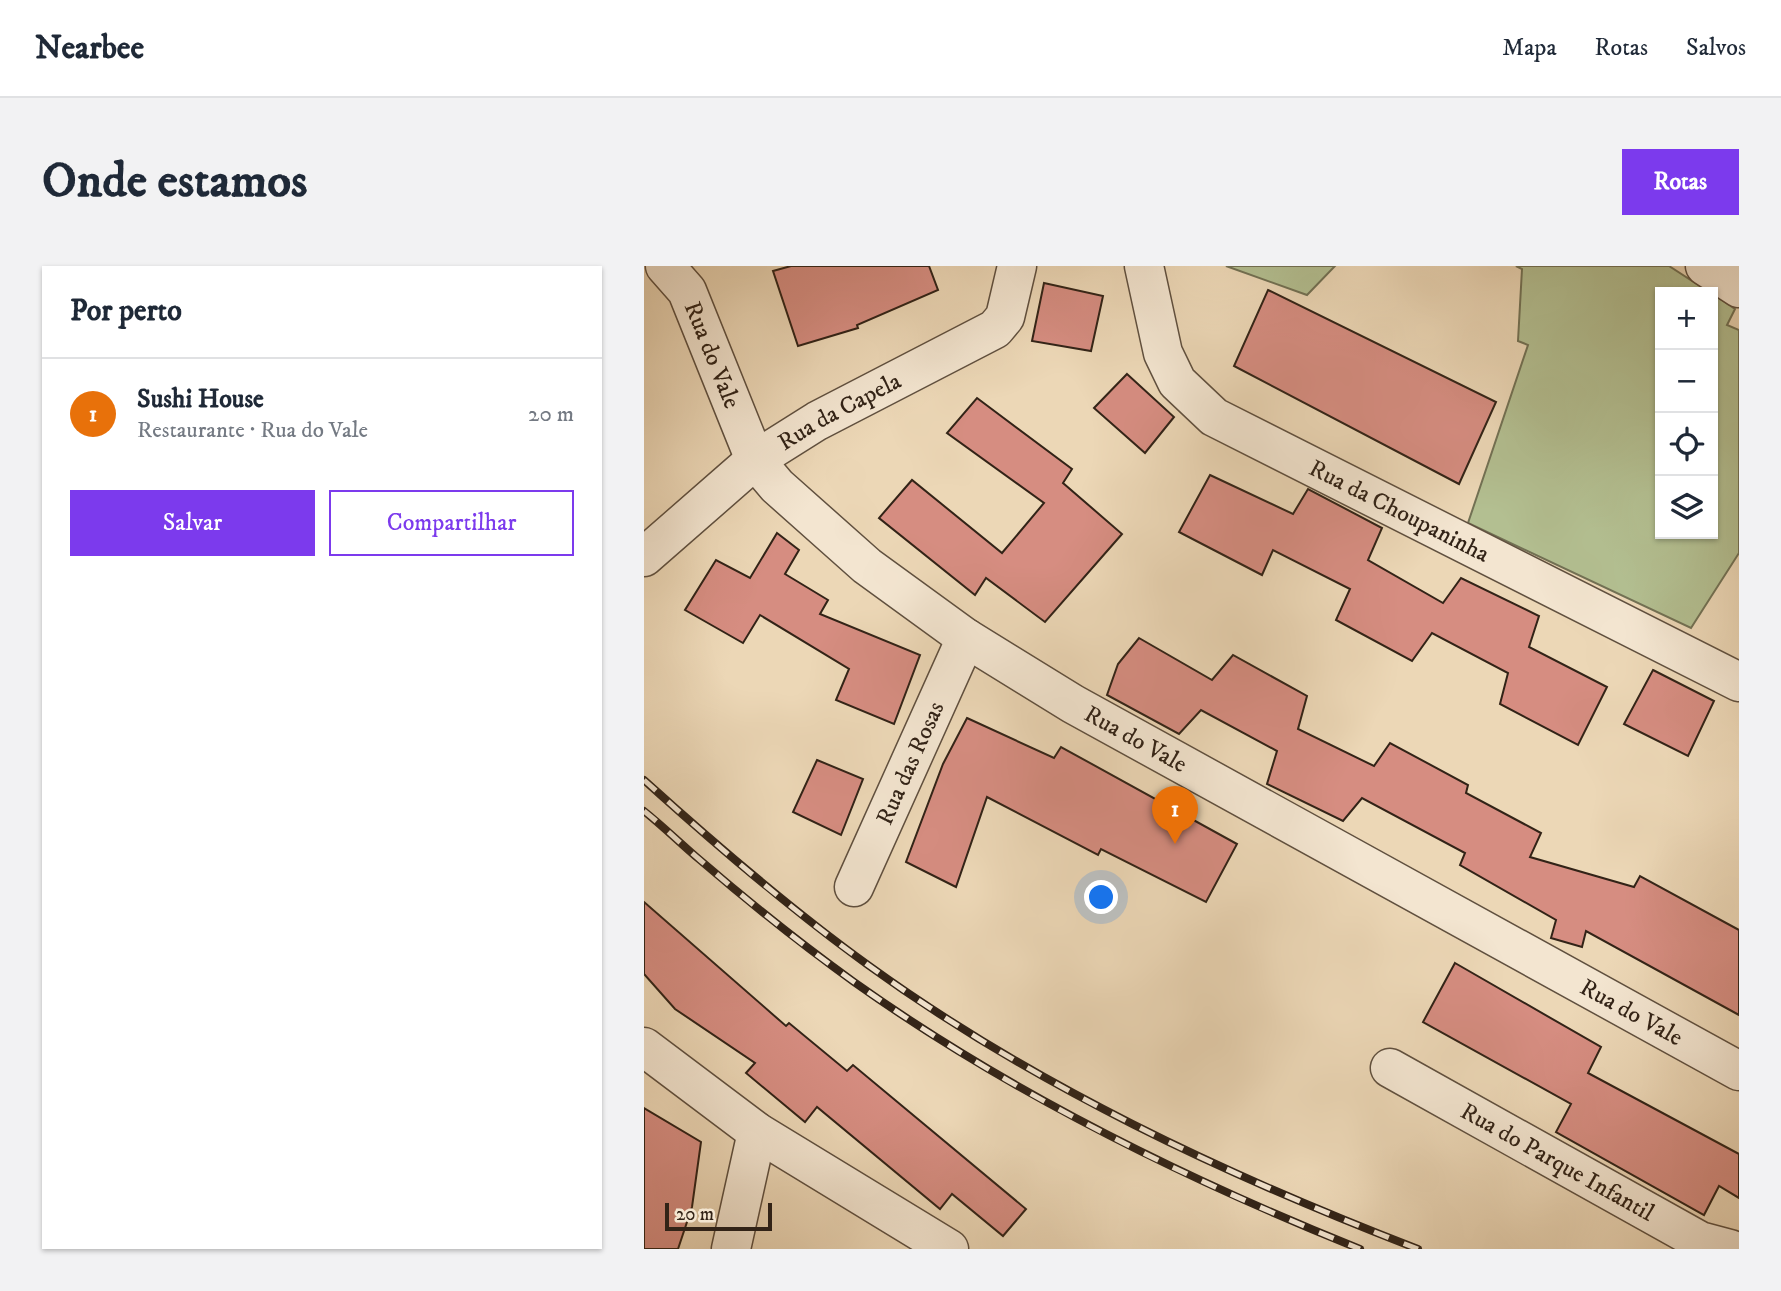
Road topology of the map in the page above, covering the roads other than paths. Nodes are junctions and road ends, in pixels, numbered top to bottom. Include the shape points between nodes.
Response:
1 (665, 266) edge
2 (1017, 266) edge
3 (1144, 266) edge
4 (1705, 266) edge
5 (1739, 288) edge
6 (755, 460) junction
7 (644, 557) edge
8 (966, 638) junction
9 (1739, 682) edge
10 (854, 887) dead end
11 (644, 1047) edge
12 (1390, 1068) dead end
13 (1739, 1071) edge
14 (757, 1132) junction
15 (731, 1249) edge
16 (948, 1249) edge
17 (1730, 1249) edge

1 - 6 street, Rua do Vale via 687,291
2 - 6 street, Rua da Capela via 1005,317 995,329 817,421
3 - 9 street, Rua da Choupaninha via 1163,353 1177,382 1214,417
4 - 5 street
6 - 7 street, Rua da Capela
6 - 8 street, Rua do Vale via 777,486 867,566
8 - 10 street, Rua das Rosas
8 - 13 street, Rua do Vale via 1073,704
11 - 14 street
12 - 17 street, Rua do Parque Infantil via 1700,1241
14 - 15 street
14 - 16 street

